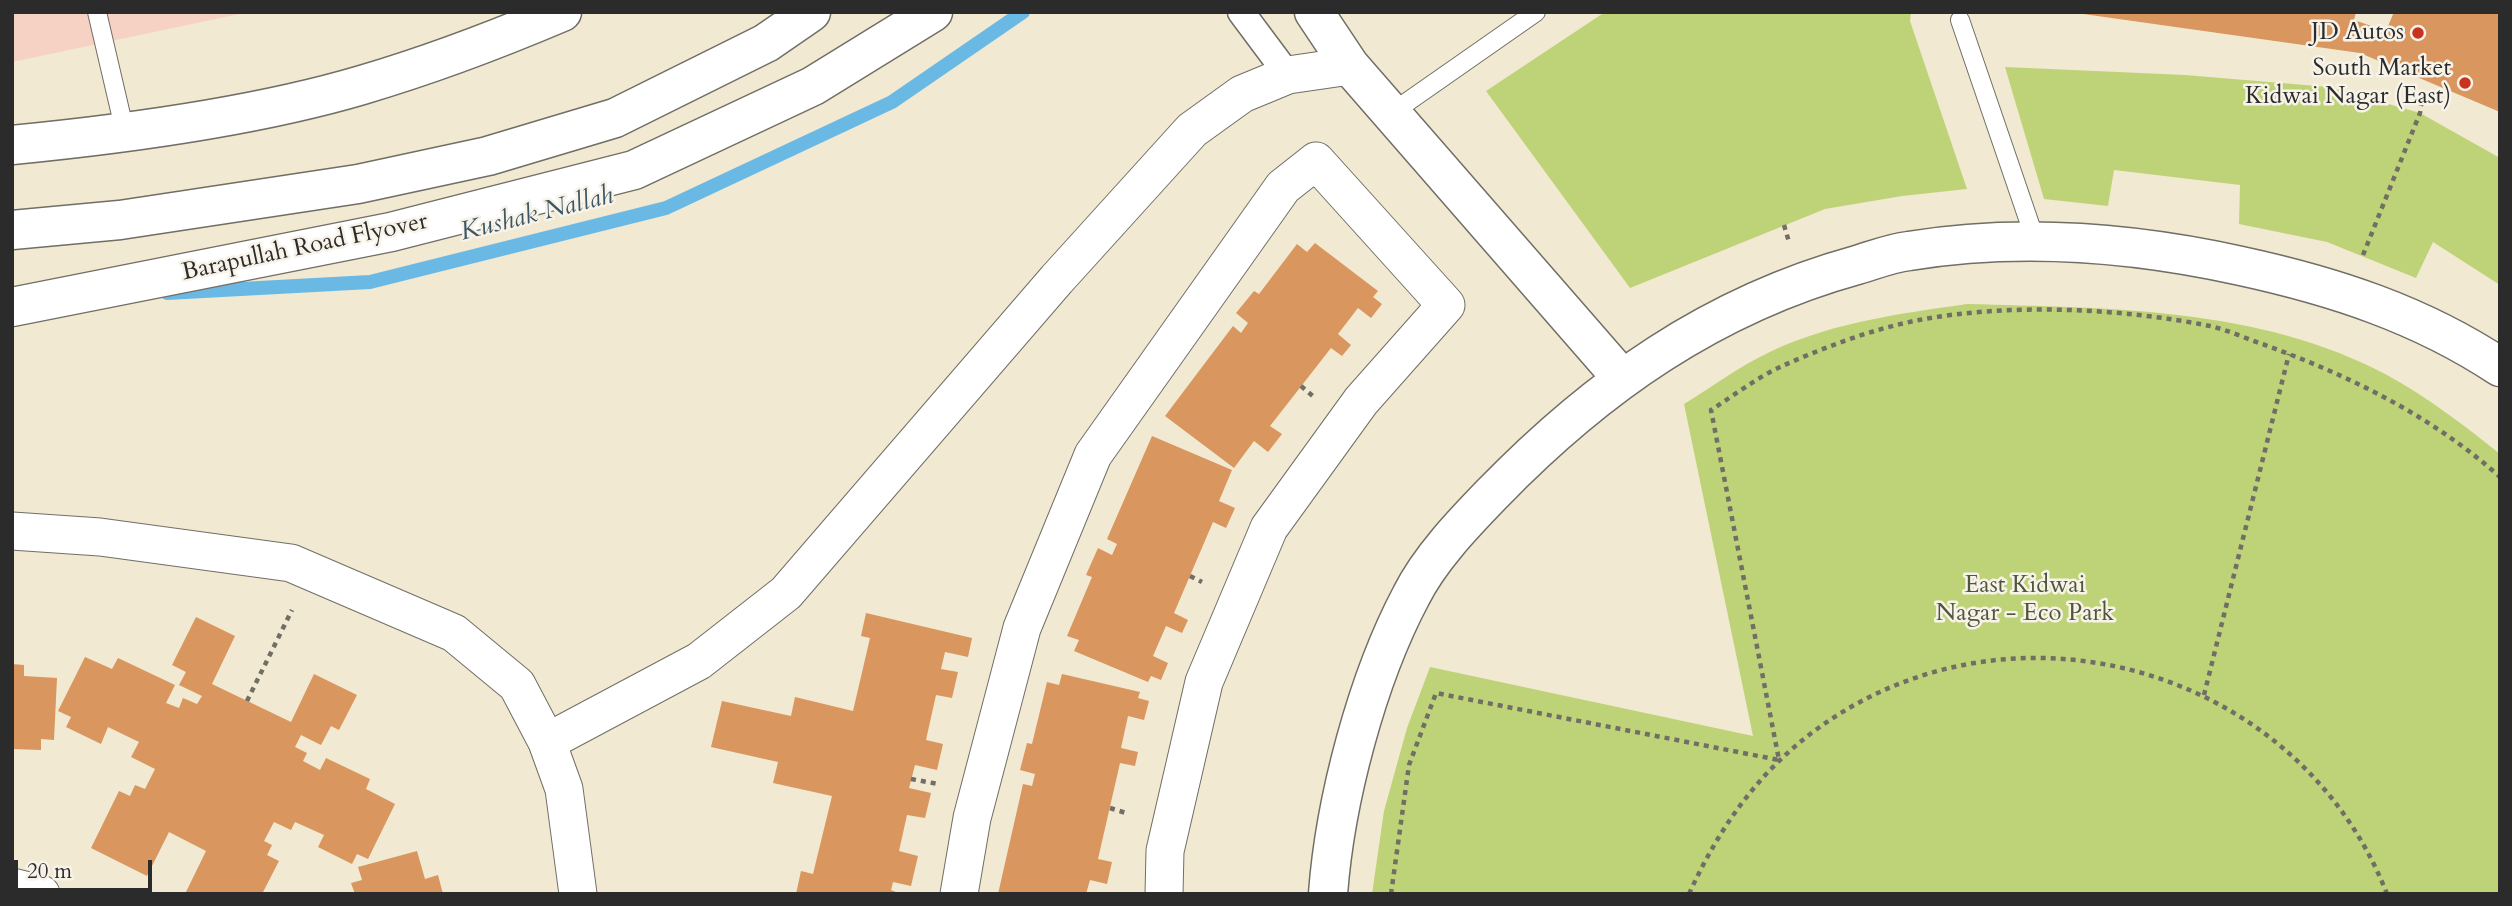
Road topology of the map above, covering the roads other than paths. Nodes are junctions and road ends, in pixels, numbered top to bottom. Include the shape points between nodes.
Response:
1 (97, 12) edge
2 (562, 12) edge
3 (811, 12) edge
4 (933, 12) edge
5 (1241, 12) edge
6 (1314, 12) edge
7 (1536, 12) edge
8 (1961, 20) dead end
9 (1350, 66) junction
10 (1288, 75) junction
11 (1390, 114) junction
12 (125, 132) junction
13 (12, 145) edge
14 (12, 230) edge
15 (2036, 242) junction
16 (12, 307) edge
17 (2500, 367) edge
18 (1621, 377) junction
19 (12, 531) edge
20 (547, 742) junction
21 (12, 887) edge
22 (41, 894) edge
23 (578, 894) edge
24 (959, 894) edge
25 (1164, 894) edge
26 (1328, 894) edge

1 - 12 lane
2 - 12 main road via 476,48 360,85
3 - 14 main road via 765,43 615,118 488,156 344,186 120,220
4 - 16 main road, Barapullah Road Flyover via 813,86 635,170 391,232
5 - 10 street
6 - 9 main road
7 - 11 lane
8 - 15 lane
9 - 10 street
9 - 11 main road
10 - 20 street via 1242,94 1192,130 786,593 699,661
11 - 18 main road
12 - 13 main road
15 - 17 main road via 2144,247 2290,277 2362,298 2421,322
15 - 18 main road via 1907,251 1827,273 1753,300
18 - 26 main road via 1525,460 1463,524 1412,593 1376,672 1350,766
19 - 20 street via 291,563 454,633 517,685
20 - 23 street via 564,789
21 - 22 street
24 - 25 street via 972,818 1022,628 1093,455 1283,187 1316,161 1446,305 1361,401 1269,528 1204,682 1166,851

